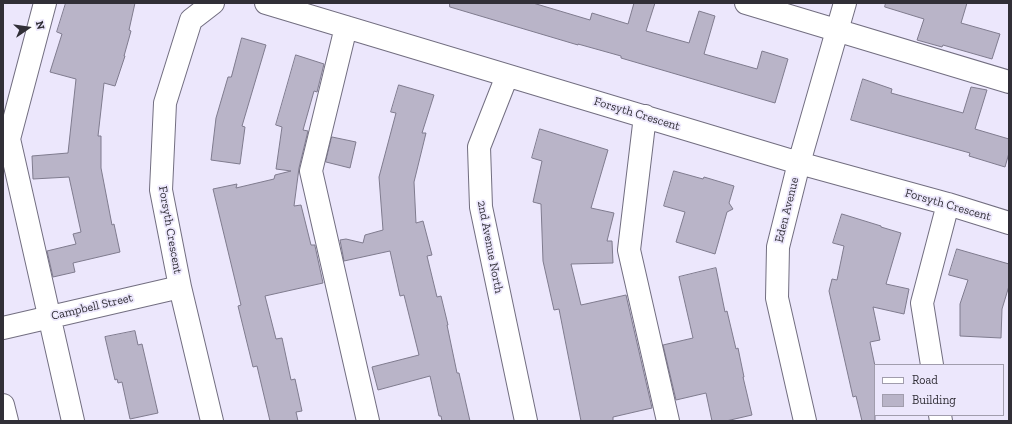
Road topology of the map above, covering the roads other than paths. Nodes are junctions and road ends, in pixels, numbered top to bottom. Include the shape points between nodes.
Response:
1 (45, 3) edge
2 (213, 3) edge
3 (266, 3) edge
4 (746, 3) edge
5 (845, 3) edge
6 (346, 27) junction
7 (838, 30) junction
8 (507, 76) junction
9 (1009, 82) edge
10 (645, 116) junction
11 (799, 163) junction
12 (948, 204) junction
13 (1009, 223) edge
14 (180, 287) junction
15 (50, 317) junction
16 (3, 328) edge
17 (932, 364) edge
18 (3, 406) edge
19 (7, 421) edge
20 (73, 421) edge
21 (212, 421) edge
22 (368, 421) edge
23 (526, 421) edge
24 (668, 421) edge
25 (805, 421) edge

1 - 15 street via 9,139
2 - 14 street, Forsyth Crescent via 190,20 165,103 161,190
3 - 6 street, Forsyth Crescent
4 - 7 street
5 - 7 street, Eden Avenue
6 - 8 street, Forsyth Crescent
6 - 22 street via 311,171
7 - 9 street
7 - 11 street, Eden Avenue
8 - 10 street, Forsyth Crescent
8 - 23 street, 2nd Avenue North via 480,147 481,207
10 - 11 street, Forsyth Crescent
10 - 24 street via 629,250
11 - 12 street, Forsyth Crescent
11 - 25 street, Eden Avenue via 778,247 777,298
12 - 13 street, Forsyth Crescent
12 - 17 street via 922,303
14 - 15 street, Campbell Street
14 - 21 street, Forsyth Crescent
15 - 16 street, Campbell Street
15 - 20 street
18 - 19 street

